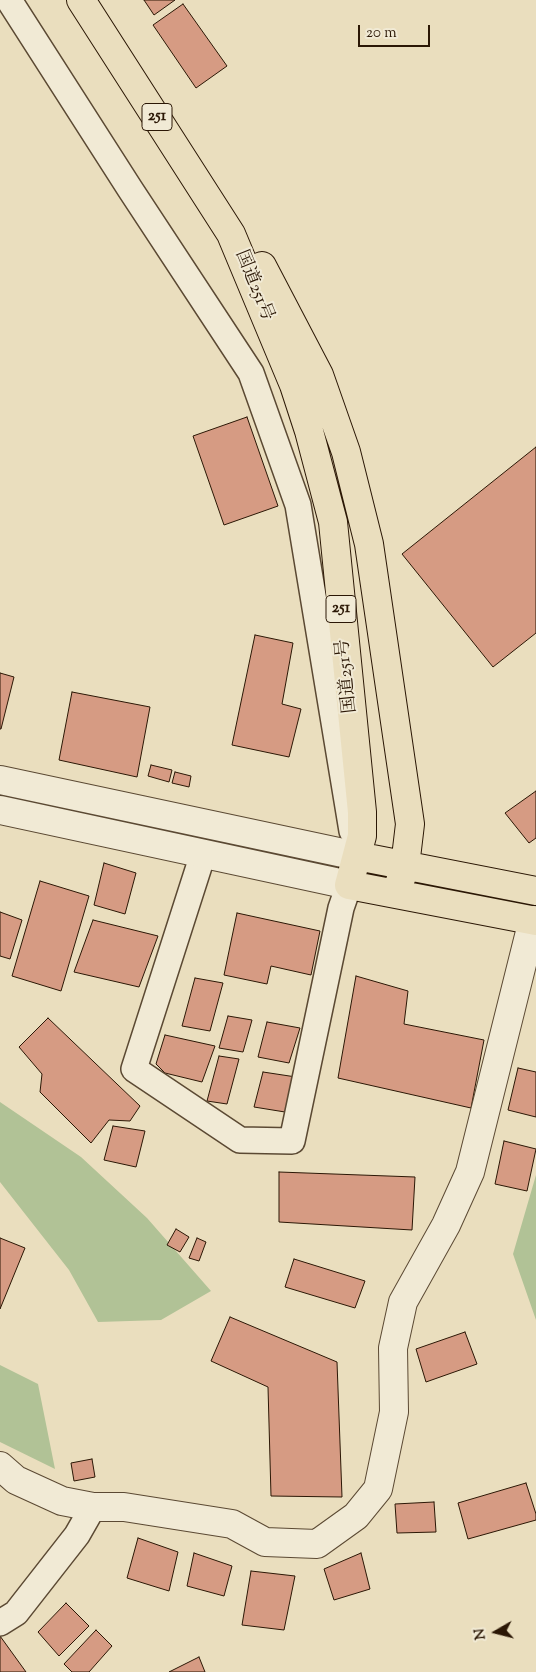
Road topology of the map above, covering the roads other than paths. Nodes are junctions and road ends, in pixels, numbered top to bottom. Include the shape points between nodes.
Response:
1 (10, 0) edge
2 (81, 0) edge
3 (231, 234) junction
4 (0, 780) edge
5 (0, 810) edge
6 (203, 854) junction
7 (357, 856) junction
8 (405, 866) junction
9 (349, 885) junction
10 (536, 892) edge
11 (396, 894) junction
12 (534, 920) edge
13 (0, 1466) edge
14 (93, 1507) junction
15 (0, 1623) edge

1 - 7 street via 251,373 298,505
2 - 3 highway, 国道251号 / 251
3 - 7 highway, 国道251号 / 251 via 294,385 332,522 362,812 362,836
3 - 8 highway, 国道251号 / 251 via 261,264 319,375 346,452 369,544 386,652 410,824
4 - 7 street
5 - 6 street
6 - 9 street
6 - 9 street via 134,1069 240,1140 292,1141
7 - 8 highway
7 - 9 highway, 国道251号 / 251
8 - 10 highway
8 - 11 highway, 国道251号
9 - 11 highway
11 - 12 highway
12 - 14 street via 470,1172 403,1302 393,1348 394,1412 378,1489 356,1516 317,1544 265,1542 232,1524 124,1507
13 - 14 street via 16,1480 62,1501
14 - 15 street via 77,1535 16,1613

